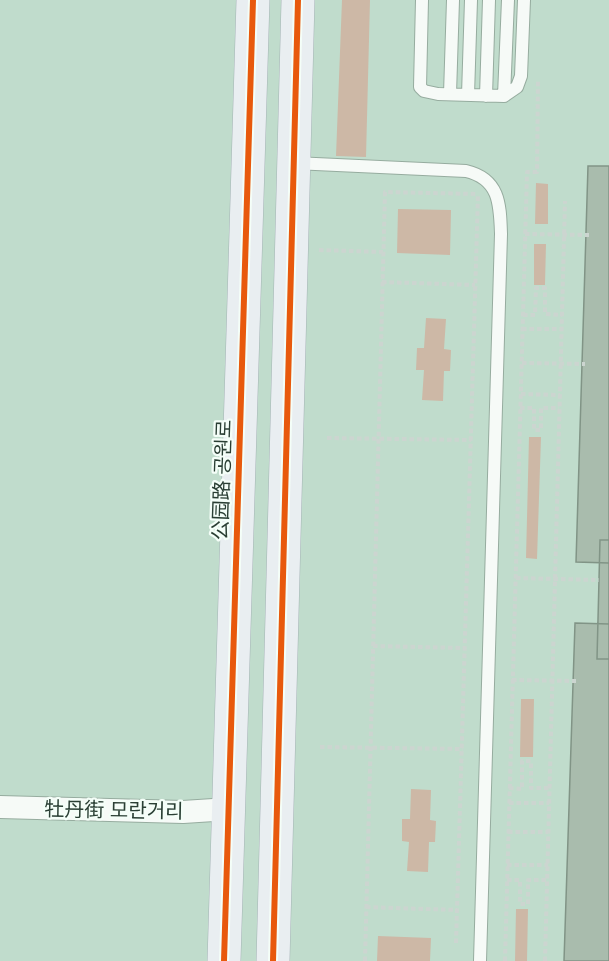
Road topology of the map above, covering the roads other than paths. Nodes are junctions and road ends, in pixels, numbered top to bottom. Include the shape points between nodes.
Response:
1 (253, 0) edge
2 (298, 0) edge
3 (422, 0) edge
4 (453, 0) edge
5 (471, 0) edge
6 (489, 0) edge
7 (508, 0) edge
8 (524, 0) edge
9 (450, 94) junction
10 (468, 95) junction
11 (486, 96) junction
12 (504, 96) junction
13 (294, 163) junction
14 (242, 355) junction
15 (289, 356) junction
16 (0, 807) edge
17 (229, 809) junction
18 (224, 961) edge
19 (273, 961) edge
20 (480, 961) edge

1 - 14 main road, 公园路 공원로
2 - 13 main road
3 - 9 lane via 420,87 430,93
4 - 9 lane
5 - 10 lane
6 - 11 lane
7 - 12 lane
8 - 12 lane via 521,76 517,87
9 - 10 lane
10 - 11 lane
11 - 12 lane
13 - 15 main road
13 - 20 lane via 456,170 478,175 490,185 499,201
14 - 15 main road
14 - 17 main road, 公园路 공원로
15 - 19 main road
16 - 17 street, 牡丹街 모란거리 via 183,812
17 - 18 main road, 公园路 공원로

